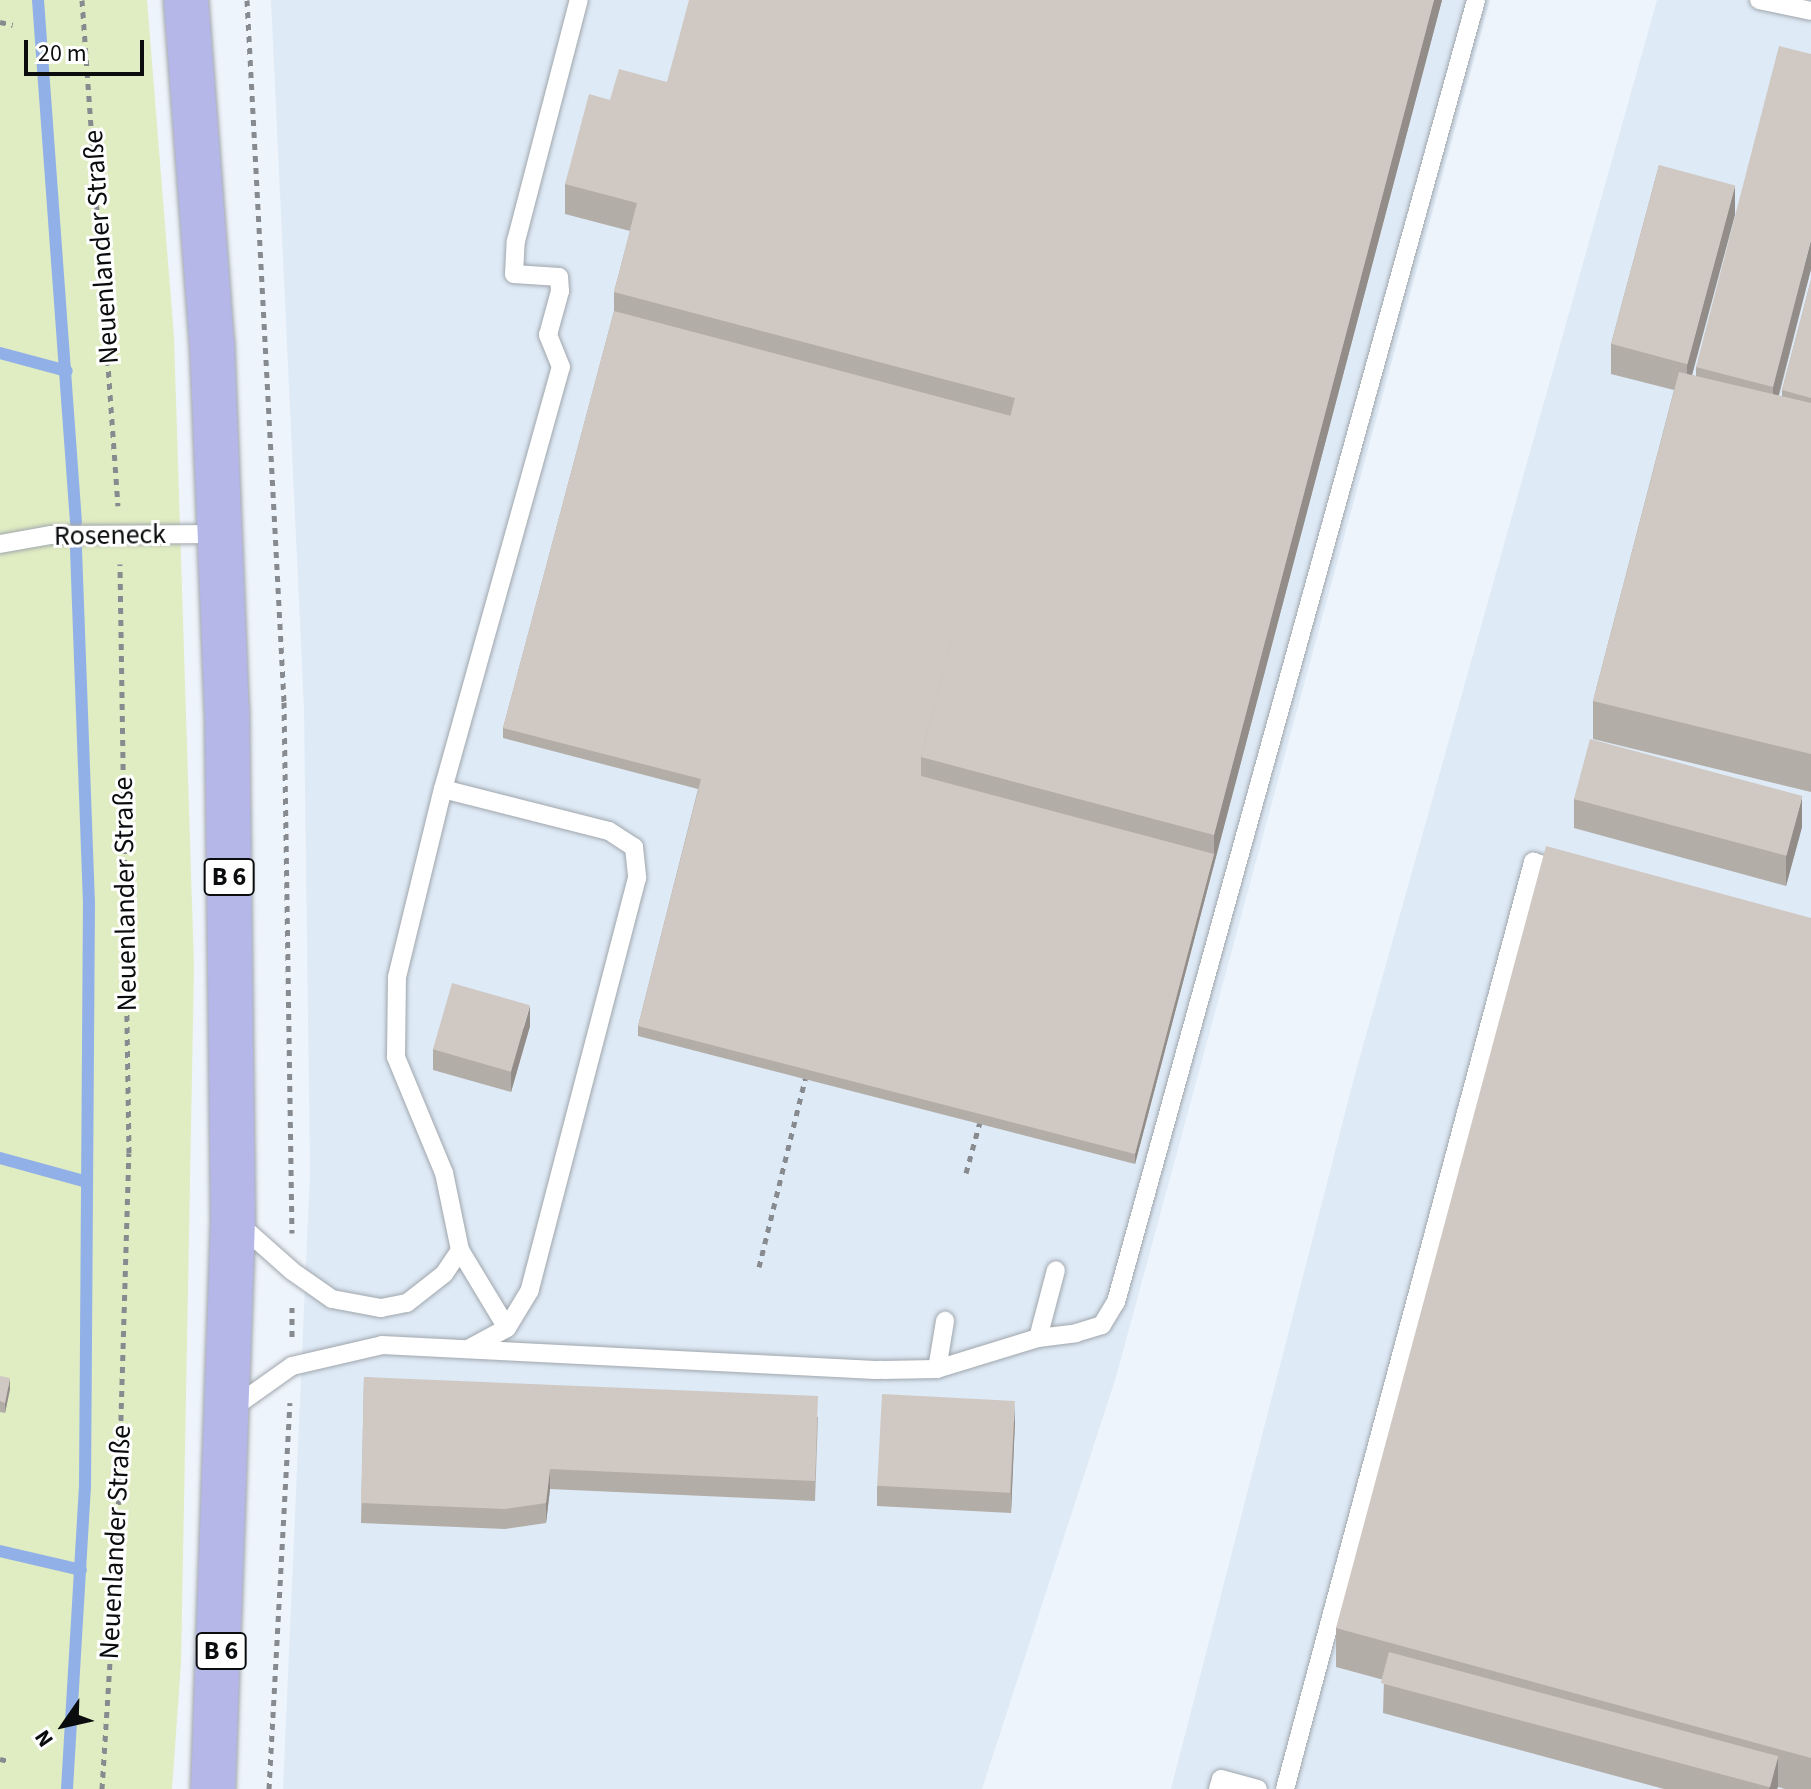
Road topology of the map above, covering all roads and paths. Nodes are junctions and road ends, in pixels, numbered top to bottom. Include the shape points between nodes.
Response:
1 (82, 0) edge
2 (186, 0) edge
3 (247, 0) edge
4 (579, 0) edge
5 (1476, 0) edge
6 (1759, 0) edge
7 (1811, 11) edge
8 (0, 22) edge
9 (13, 25) dead end
10 (119, 532) junction
11 (220, 534) junction
12 (0, 544) edge
13 (443, 789) junction
14 (1579, 875) edge
15 (806, 1076) edge
16 (984, 1106) edge
17 (966, 1173) dead end
18 (233, 1220) junction
19 (460, 1250) junction
20 (759, 1267) dead end
21 (1056, 1270) dead end
22 (292, 1271) junction
23 (945, 1321) dead end
24 (507, 1328) junction
25 (1038, 1338) junction
26 (469, 1349) junction
27 (292, 1366) junction
28 (937, 1369) junction
29 (228, 1412) junction
30 (0, 1759) edge
31 (8, 1761) dead end
32 (102, 1789) edge
33 (213, 1789) edge
34 (269, 1789) edge
35 (1218, 1789) edge
36 (1258, 1789) edge
37 (1285, 1789) edge

1 - 10 path, Neuenlander Straße
2 - 11 main road, B 6 via 212,343
3 - 22 path via 284,702
4 - 13 lane via 516,241 514,274 559,277 548,335 561,367
5 - 25 lane via 1116,1302 1102,1325
6 - 7 lane
8 - 9 path
10 - 11 lane, Roseneck
10 - 12 lane, Roseneck
10 - 32 path, Neuenlander Straße via 129,1153 117,1552
11 - 18 main road, B 6
13 - 19 lane via 397,977 396,1057 444,1173
13 - 24 lane via 609,831 634,847 637,878 549,1221 530,1290
14 - 37 lane via 1533,862
15 - 20 path
16 - 17 path
18 - 22 lane
18 - 29 main road, B 6
19 - 22 lane via 444,1274 407,1303 381,1308 332,1299
19 - 24 lane
21 - 25 lane
22 - 27 path
23 - 28 lane
24 - 26 lane
25 - 28 lane
26 - 27 lane via 382,1345
26 - 28 lane
27 - 29 lane
27 - 34 path
29 - 33 main road, B 6
30 - 31 path
35 - 36 lane via 1221,1779

